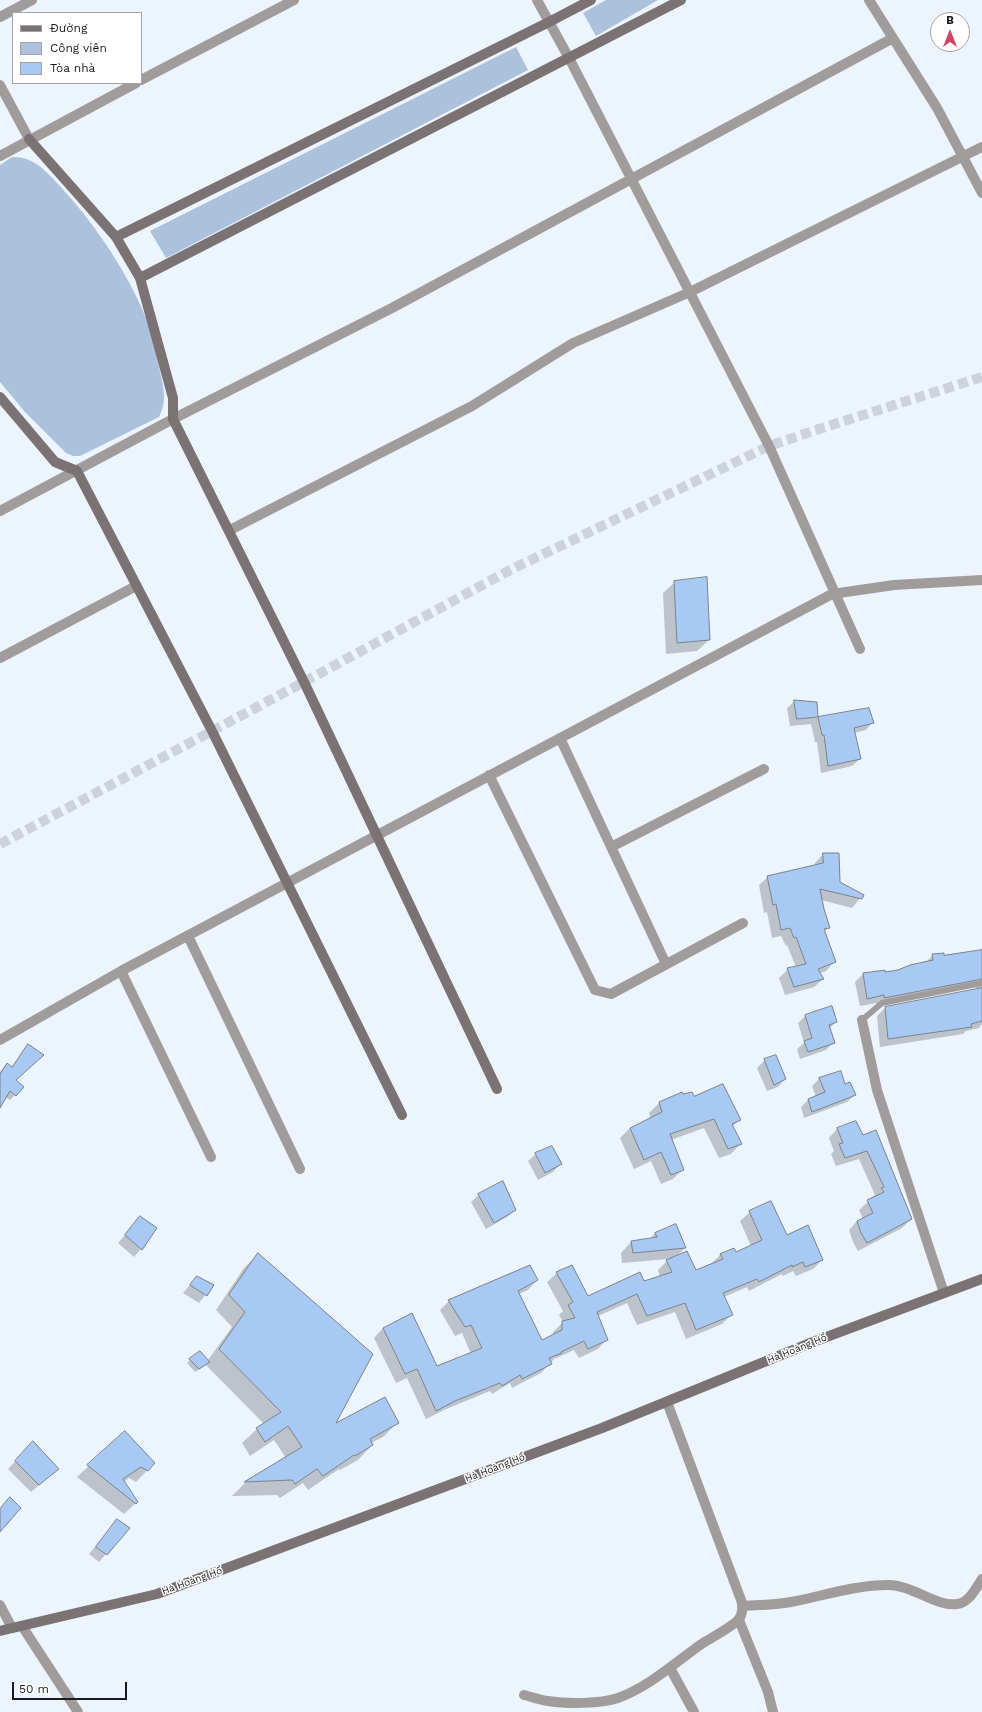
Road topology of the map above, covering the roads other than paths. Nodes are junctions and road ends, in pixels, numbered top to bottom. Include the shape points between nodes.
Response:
1 (32, 0) edge
2 (294, 0) edge
3 (537, 0) edge
4 (591, 0) edge
5 (681, 0) edge
6 (869, 0) edge
7 (0, 17) edge
8 (549, 22) junction
9 (893, 38) junction
10 (569, 58) junction
11 (142, 79) edge
12 (134, 84) edge
13 (0, 85) edge
14 (29, 139) junction
15 (982, 147) edge
16 (0, 156) edge
17 (964, 157) junction
18 (632, 179) junction
19 (982, 193) edge
20 (116, 236) junction
21 (140, 278) junction
22 (690, 292) junction
23 (0, 397) edge
24 (173, 419) junction
25 (77, 471) junction
26 (0, 511) edge
27 (230, 530) junction
28 (982, 580) edge
29 (136, 586) junction
30 (835, 593) junction
31 (860, 649) dead end
32 (0, 658) edge
33 (560, 738) junction
34 (764, 769) dead end
35 (488, 775) junction
36 (376, 834) junction
37 (611, 846) junction
38 (287, 882) junction
39 (743, 923) dead end
40 (188, 936) junction
41 (666, 964) junction
42 (121, 970) junction
43 (982, 983) edge
44 (862, 1020) joint
45 (0, 1040) edge
46 (497, 1089) dead end
47 (402, 1115) dead end
48 (211, 1157) dead end
49 (300, 1169) dead end
50 (982, 1278) edge
51 (944, 1293) junction
52 (667, 1402) junction
53 (982, 1579) edge
54 (742, 1606) junction
55 (2, 1608) edge
56 (739, 1620) junction
57 (17, 1627) junction
58 (0, 1631) edge
59 (670, 1668) junction
60 (524, 1695) dead end
61 (78, 1712) edge
62 (694, 1712) edge
63 (773, 1712) edge

1 - 7 street
2 - 11 street
3 - 8 street
4 - 8 street
5 - 10 street
6 - 9 street
8 - 10 street
8 - 20 street
9 - 17 street
9 - 18 street
10 - 18 street
10 - 21 street
12 - 14 street
13 - 14 street
14 - 16 street
14 - 20 street
15 - 17 street
17 - 19 street
17 - 22 street
18 - 22 street
18 - 24 street via 392,308
20 - 21 street
21 - 24 street via 173,398
22 - 27 street via 573,343 472,406
22 - 30 street via 769,446
23 - 25 street via 55,462
24 - 25 street
24 - 27 street
25 - 26 street
25 - 29 street
27 - 36 street
28 - 30 street via 894,585
29 - 32 street
29 - 38 street
30 - 31 street
30 - 33 street
33 - 35 street
33 - 37 street
34 - 37 street
35 - 36 street
35 - 41 street via 595,990 611,994
36 - 38 street
36 - 46 street
37 - 41 street
38 - 40 street
38 - 47 street
39 - 41 street
40 - 42 street
40 - 49 street
42 - 45 street
42 - 48 street
43 - 44 lane via 882,1003
44 - 51 street via 876,1090
50 - 51 street, Hà Hoàng Hổ
51 - 52 street, Hà Hoàng Hổ via 813,1342
52 - 54 street
52 - 57 street, Hà Hoàng Hổ via 588,1434 157,1594
53 - 54 street via 965,1602 959,1604 941,1603 901,1586 886,1585 790,1602
54 - 56 street
55 - 57 street
56 - 59 street
56 - 63 street via 768,1692
57 - 58 street, Hà Hoàng Hổ
57 - 61 street
59 - 60 street via 617,1698 599,1701 547,1701
59 - 62 street

